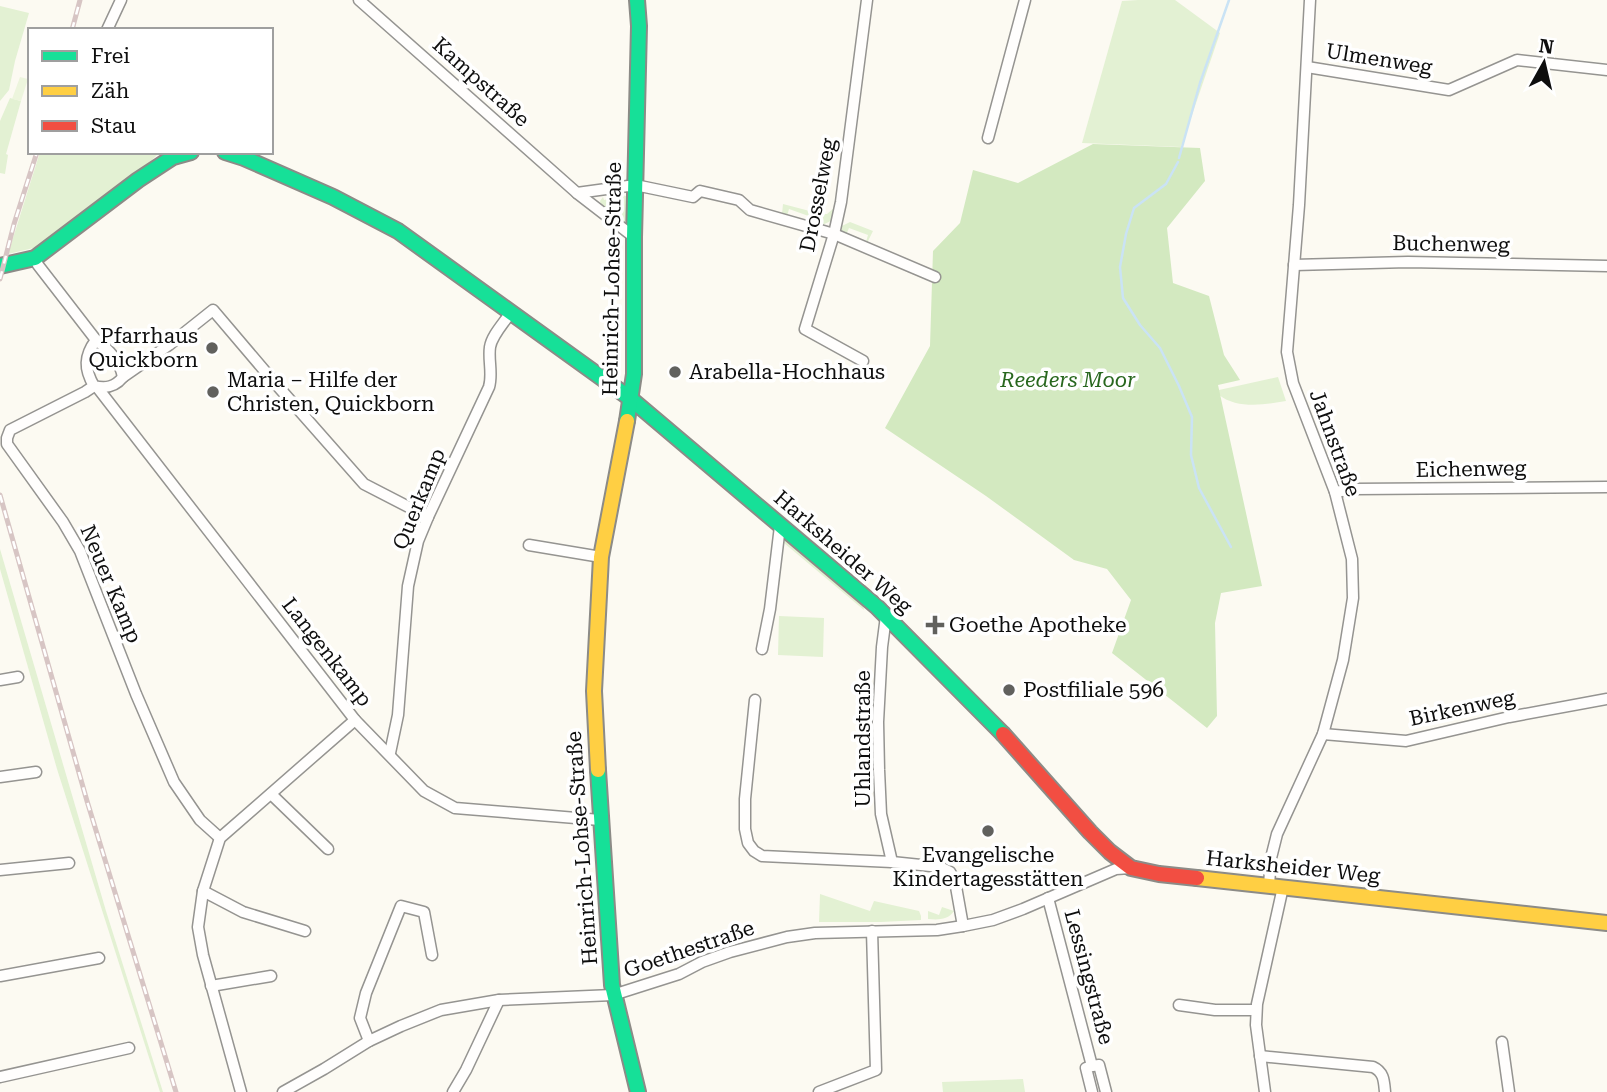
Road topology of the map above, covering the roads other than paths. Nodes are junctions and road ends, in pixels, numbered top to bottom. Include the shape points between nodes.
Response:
1 (121, 0) edge
2 (359, 0) edge
3 (637, 0) edge
4 (867, 0) edge
5 (1025, 0) edge
6 (1310, 0) edge
7 (108, 28) edge
8 (1307, 67) junction
9 (1607, 70) edge
10 (988, 138) dead end
11 (182, 154) edge
12 (231, 154) edge
13 (635, 188) junction
14 (577, 193) junction
15 (834, 234) junction
16 (634, 237) junction
17 (35, 258) junction
18 (1294, 265) junction
19 (0, 266) edge
20 (1607, 267) edge
21 (935, 277) dead end
22 (510, 312) junction
23 (96, 340) junction
24 (863, 361) dead end
25 (123, 377) junction
26 (95, 386) junction
27 (631, 399) junction
28 (1607, 487) edge
29 (1335, 492) junction
30 (428, 517) junction
31 (780, 526) junction
32 (529, 545) dead end
33 (601, 557) junction
34 (886, 616) junction
35 (762, 649) dead end
36 (18, 677) dead end
37 (0, 680) edge
38 (755, 699) dead end
39 (1607, 699) edge
40 (355, 720) junction
41 (1323, 734) junction
42 (390, 753) junction
43 (36, 772) dead end
44 (0, 777) edge
45 (271, 794) junction
46 (600, 820) junction
47 (220, 838) junction
48 (328, 849) dead end
49 (892, 862) junction
50 (69, 863) dead end
51 (1131, 868) junction
52 (0, 870) edge
53 (1276, 886) junction
54 (203, 891) junction
55 (1048, 898) junction
56 (1607, 923) edge
57 (963, 926) junction
58 (305, 931) dead end
59 (872, 931) junction
60 (432, 955) dead end
61 (99, 958) dead end
62 (0, 976) edge
63 (271, 976) dead end
64 (211, 986) junction
65 (613, 995) junction
66 (499, 1000) junction
67 (1179, 1005) dead end
68 (1256, 1010) junction
69 (369, 1041) junction
70 (1502, 1042) dead end
71 (129, 1048) dead end
72 (1260, 1056) junction
73 (1092, 1066) junction
74 (0, 1077) edge
75 (241, 1092) edge
76 (286, 1092) edge
77 (453, 1092) edge
78 (638, 1092) edge
79 (820, 1092) edge
80 (1092, 1092) edge
81 (1105, 1092) edge
82 (1265, 1092) edge
83 (1385, 1092) edge
84 (1508, 1092) edge

1 - 7 street
2 - 14 street, Kampstraße
3 - 13 main road, Heinrich-Lohse-Straße
4 - 15 street, Drosselweg
5 - 10 street
6 - 8 street, Jahnstraße
8 - 9 street, Ulmenweg via 1450,90 1517,60
8 - 18 street, Jahnstraße
11 - 17 main road via 138,180
12 - 22 main road, Harksheider Weg via 386,224
13 - 14 street
13 - 15 street via 693,197 700,191 739,200 750,210
13 - 16 main road, Heinrich-Lohse-Straße
14 - 16 street, Kampstraße
15 - 21 street
15 - 24 street, Drosselweg via 805,329
16 - 27 main road, Heinrich-Lohse-Straße
17 - 19 main road
17 - 23 street
18 - 20 street, Buchenweg via 1408,262
18 - 29 street, Jahnstraße via 1287,352 1295,388
22 - 27 main road, Harksheider Weg
22 - 30 street, Querkamp via 490,348 489,387
23 - 25 street via 114,356
23 - 26 street, Langenkamp via 86,364
25 - 26 street via 110,387
25 - 30 street via 213,310 364,484
26 - 40 street, Langenkamp
26 - 47 street, Neuer Kamp via 10,430 7,444 80,551 174,782 200,820
27 - 31 main road, Harksheider Weg
27 - 33 main road, Heinrich-Lohse-Straße
28 - 29 street, Eichenweg
29 - 41 street, Jahnstraße via 1352,559 1353,598 1343,660
30 - 42 street, Querkamp via 408,586 398,715
31 - 34 main road, Harksheider Weg
31 - 35 street
32 - 33 street
33 - 46 main road, Heinrich-Lohse-Straße via 594,691
34 - 49 street, Uhlandstraße via 879,770 881,814
34 - 51 main road, Harksheider Weg via 1009,741 1090,832
36 - 37 street
38 - 49 street via 744,799 745,829 754,851 762,856
39 - 41 street, Birkenweg via 1406,741
40 - 42 street, Langenkamp
40 - 45 street
41 - 53 street, Jahnstraße via 1277,834 1271,858
42 - 46 street, Langenkamp via 425,791 455,808
43 - 44 street
45 - 47 street
45 - 48 street
46 - 65 main road, Heinrich-Lohse-Straße
47 - 54 street
49 - 57 street via 950,872
50 - 52 street
51 - 53 main road, Harksheider Weg
51 - 55 street, Goethestraße via 1116,869
53 - 56 main road, Harksheider Weg
53 - 68 street, Jahnstraße
54 - 58 street via 243,912
54 - 64 street via 198,927
55 - 57 street, Goethestraße via 993,920
55 - 73 street, Lessingstraße
57 - 59 street, Goethestraße
59 - 65 street, Goethestraße via 788,937
59 - 79 street via 876,1070
60 - 69 street via 424,912 401,906 360,1018
61 - 62 street
63 - 64 street
64 - 75 street
65 - 66 street, Goethestraße
65 - 78 main road, Heinrich-Lohse-Straße
66 - 69 street, Goethestraße via 442,1010
66 - 77 street
67 - 68 street
68 - 72 street, Jahnstraße
69 - 76 street, Goethestraße
70 - 84 street
71 - 74 street
72 - 82 street, Jahnstraße
72 - 83 street via 1373,1067 1381,1072
73 - 80 street, Lessingstraße via 1086,1068
73 - 81 street, Lessingstraße via 1099,1065

